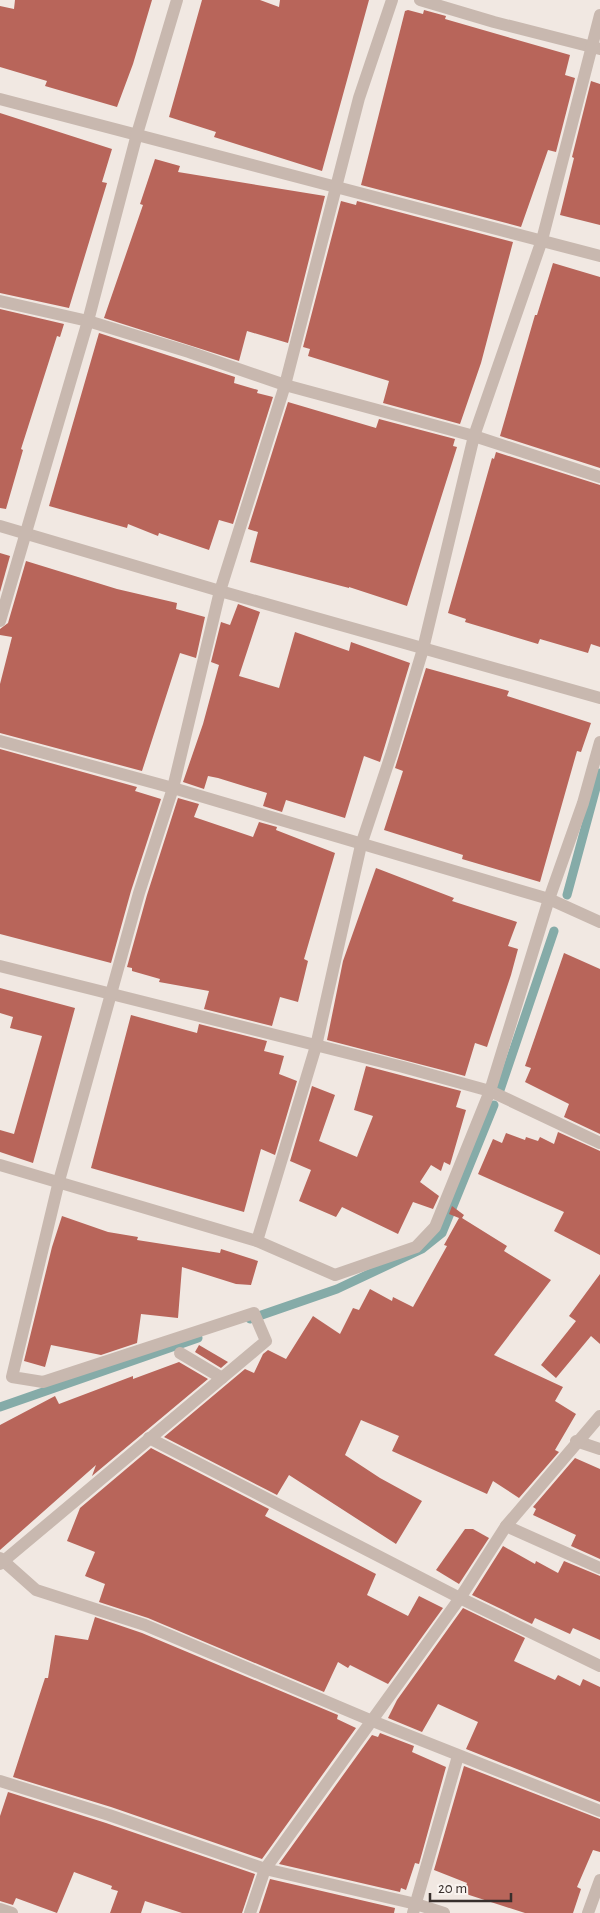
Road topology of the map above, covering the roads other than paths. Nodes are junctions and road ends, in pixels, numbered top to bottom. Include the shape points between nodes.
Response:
1 (177, 0) edge
2 (392, 0) edge
3 (420, 0) edge
4 (600, 15) edge
5 (596, 48) edge
6 (0, 99) edge
7 (137, 134) junction
8 (334, 188) junction
9 (542, 240) junction
10 (600, 256) edge
11 (0, 301) edge
12 (88, 321) junction
13 (285, 385) junction
14 (474, 436) junction
15 (600, 476) edge
16 (0, 526) edge
17 (24, 533) junction
18 (220, 591) junction
19 (0, 621) edge
20 (423, 649) junction
21 (600, 698) edge
22 (0, 741) edge
23 (600, 742) edge
24 (173, 788) junction
25 (361, 845) junction
26 (549, 899) junction
27 (600, 922) edge
28 (0, 966) edge
29 (110, 994) junction
30 (316, 1046) junction
31 (490, 1092) junction
32 (600, 1144) edge
33 (0, 1165) edge
34 (59, 1180) junction
35 (257, 1241) junction
36 (180, 1353) dead end
37 (222, 1378) junction
38 (600, 1416) edge
39 (149, 1438) junction
40 (576, 1441) junction
41 (600, 1449) edge
42 (506, 1526) junction
43 (1, 1561) edge
44 (600, 1568) edge
45 (460, 1598) junction
46 (600, 1666) edge
47 (370, 1720) junction
48 (458, 1756) junction
49 (0, 1781) edge
50 (600, 1811) edge
51 (265, 1869) junction
52 (600, 1880) edge
53 (0, 1909) edge
54 (414, 1909) edge
55 (12, 1913) edge
56 (250, 1913) edge
57 (444, 1913) edge
58 (588, 1913) edge

1 - 7 street
2 - 8 street via 359,98
3 - 5 street
4 - 5 street
5 - 9 street
6 - 7 street
7 - 8 street
7 - 12 street
8 - 9 street
8 - 13 street
9 - 10 street
9 - 14 street
11 - 12 street
12 - 13 street
12 - 17 street
13 - 14 street
13 - 18 street
14 - 15 street
14 - 20 street
16 - 17 street
17 - 18 street
17 - 19 street
18 - 20 street
18 - 24 street
20 - 21 street
20 - 25 street
22 - 24 street
23 - 26 street via 583,803
24 - 25 street
24 - 29 street
25 - 26 street
25 - 30 street
26 - 27 street
26 - 31 street
28 - 29 street
29 - 30 street
29 - 34 street
30 - 31 street
30 - 35 street
31 - 32 street
31 - 35 street via 435,1227 416,1247 335,1275
33 - 34 street
34 - 35 street
34 - 37 street via 12,1377 43,1382 254,1313 266,1341
36 - 37 street
37 - 39 street
38 - 40 street
39 - 43 street
39 - 45 street
40 - 41 street
40 - 42 street
42 - 44 street
42 - 45 street
43 - 47 street via 36,1590 145,1625
45 - 46 street
45 - 47 street
47 - 48 street
47 - 51 street
48 - 50 street
48 - 54 street
49 - 51 street
51 - 54 street
51 - 56 street
52 - 58 street
53 - 55 street
54 - 57 street

